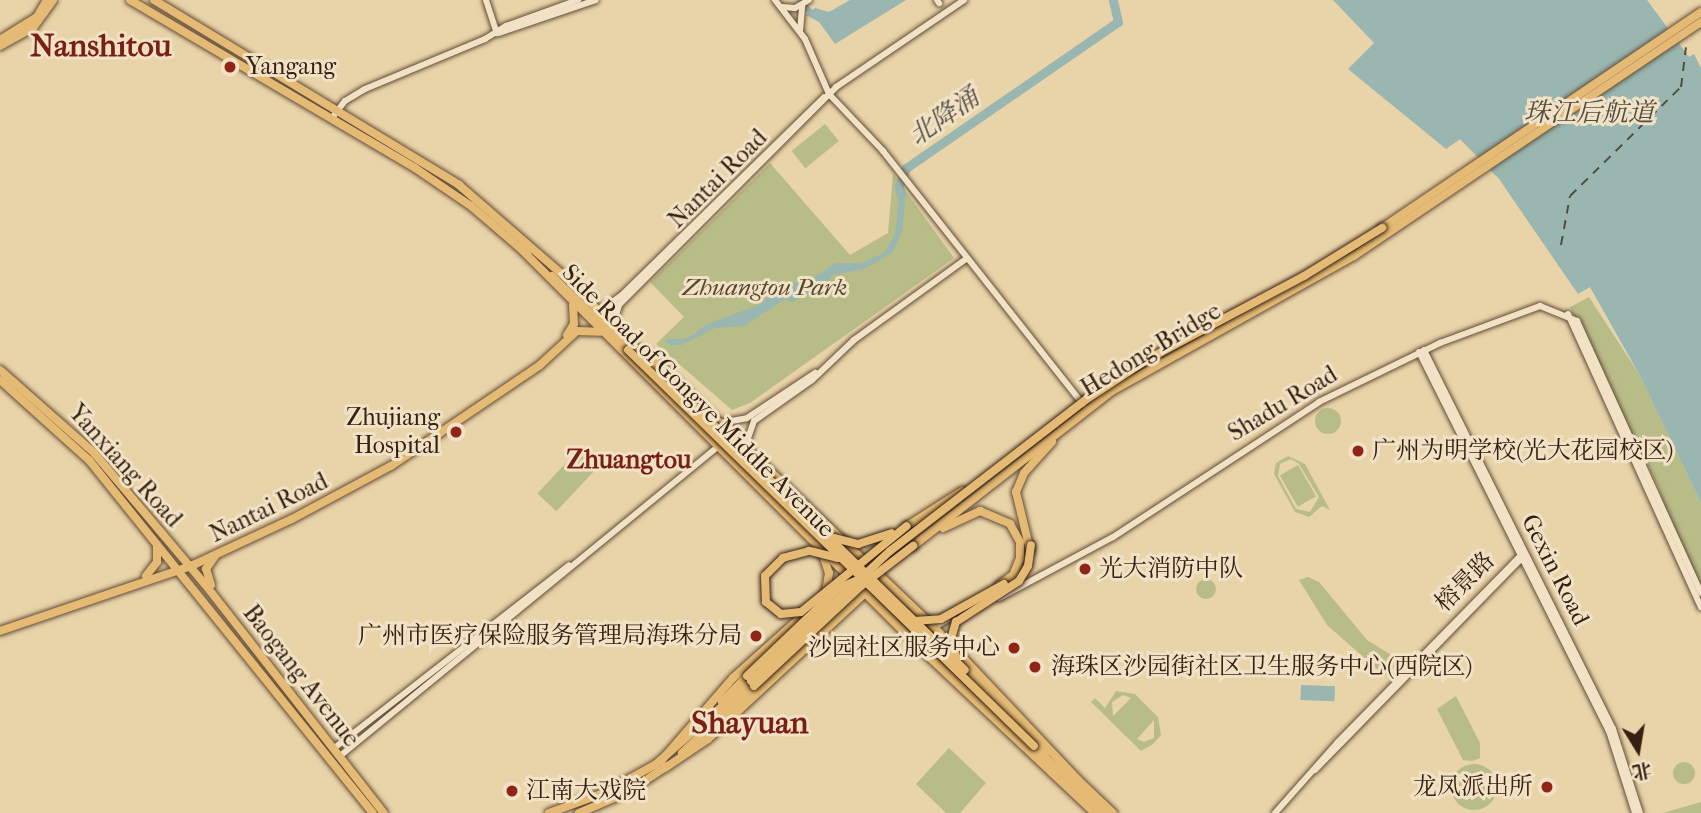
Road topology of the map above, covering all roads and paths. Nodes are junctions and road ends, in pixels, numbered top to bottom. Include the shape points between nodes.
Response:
1 (47, 0) edge
2 (53, 0) edge
3 (130, 0) edge
4 (154, 0) edge
5 (486, 0) edge
6 (578, 0) edge
7 (596, 0) edge
8 (809, 0) edge
9 (964, 0) edge
10 (777, 2) edge
11 (167, 3) edge
12 (802, 5) junction
13 (1701, 12) edge
14 (1701, 22) edge
15 (497, 33) junction
16 (801, 33) junction
17 (0, 40) edge
18 (0, 46) edge
19 (829, 94) junction
20 (338, 109) junction
21 (332, 118) junction
22 (523, 251) junction
23 (967, 259) junction
24 (573, 305) junction
25 (600, 311) junction
26 (1568, 314) junction
27 (613, 325) junction
28 (600, 332) junction
29 (629, 346) junction
30 (1421, 351) junction
31 (831, 363) junction
32 (0, 370) edge
33 (0, 380) edge
34 (1083, 404) dead end
35 (720, 423) junction
36 (1069, 423) junction
37 (717, 447) junction
38 (745, 447) junction
39 (761, 461) junction
40 (743, 473) junction
41 (980, 480) junction
42 (796, 525) junction
43 (907, 526) junction
44 (154, 539) junction
45 (850, 545) junction
46 (1031, 545) junction
47 (913, 546) junction
48 (820, 549) junction
49 (216, 555) junction
50 (586, 555) junction
51 (1522, 555) junction
52 (866, 562) junction
53 (189, 565) junction
54 (178, 568) junction
55 (853, 575) junction
56 (146, 576) junction
57 (882, 576) junction
58 (1034, 576) junction
59 (204, 583) junction
60 (195, 588) junction
61 (885, 592) junction
62 (865, 593) junction
63 (1701, 593) edge
64 (825, 596) junction
65 (216, 598) junction
66 (892, 600) junction
67 (1701, 607) edge
68 (846, 610) junction
69 (882, 610) junction
70 (896, 611) junction
71 (0, 625) edge
72 (934, 627) junction
73 (0, 631) edge
74 (944, 636) junction
75 (957, 650) junction
76 (925, 653) junction
77 (939, 667) junction
78 (965, 670) junction
79 (751, 681) junction
80 (298, 701) junction
81 (290, 707) junction
82 (310, 717) junction
83 (302, 722) junction
84 (1035, 743) junction
85 (333, 748) junction
86 (340, 757) junction
87 (663, 765) junction
88 (1080, 782) junction
89 (373, 813) edge
90 (384, 813) edge
91 (549, 813) edge
92 (579, 813) edge
93 (1095, 813) edge
94 (1103, 813) edge
95 (1113, 813) edge
96 (1275, 813) edge
97 (1635, 813) edge
98 (1640, 813) edge

1 - 17 main road via 37,17
2 - 18 main road via 33,28
3 - 21 main road
4 - 11 main road
5 - 15 street
6 - 15 street
7 - 15 street
8 - 12 street
9 - 19 street, Nantai Road
10 - 12 street via 788,8
10 - 16 street
11 - 20 main road
12 - 16 street
13 - 41 main road, Hedong Bridge, bridge via 1338,257 1126,373
14 - 36 main road, Hedong Bridge via 1354,256 1152,366
15 - 20 street via 365,89
16 - 19 street via 821,67
19 - 23 street via 874,140
19 - 25 street, Nantai Road
19 - 27 street, Nantai Road via 623,301 615,311
20 - 21 street
20 - 25 main road via 477,198
21 - 22 main road via 439,183
22 - 24 main road, Side Road of Gongye Middle Avenue
22 - 29 main road
23 - 31 street via 853,340
23 - 34 street
24 - 28 main road, Side Road of Gongye Middle Avenue
24 - 53 main road, Nantai Road via 572,330 543,357 396,458
25 - 27 main road
26 - 30 street, Shadu Road via 1536,306
26 - 63 street via 1577,321 1655,484
26 - 67 street
27 - 29 main road
28 - 37 main road, Side Road of Gongye Middle Avenue
28 - 49 main road, Nantai Road via 577,331 540,365 375,476
29 - 35 main road, Side Road of Gongye Middle Avenue via 654,359
29 - 55 main road, bridge
29 - 61 main road, bridge
30 - 51 street, Gexin Road
30 - 58 street, Shadu Road via 1291,417 1113,537
31 - 35 street via 747,418
31 - 38 street via 754,421
32 - 53 main road, Yanxiang Road via 84,442
33 - 44 main road, Yanxiang Road via 82,452
35 - 38 main road, Side Road of Gongye Middle Avenue
36 - 46 main road via 1024,473 1017,488 1016,509
36 - 47 main road, Hedong Bridge
37 - 40 main road, Side Road of Gongye Middle Avenue
37 - 50 street
38 - 39 main road, Side Road of Gongye Middle Avenue
39 - 40 street via 744,457
39 - 43 main road, bridge via 798,503 845,543 866,542
39 - 45 main road, Side Road of Gongye Middle Avenue
40 - 42 main road, Side Road of Gongye Middle Avenue
41 - 43 main road, bridge
41 - 79 main road, bridge via 883,557
42 - 45 main road via 837,556
42 - 48 main road, Side Road of Gongye Middle Avenue
43 - 55 main road, bridge via 853,566 847,571 809,607 802,612 781,614 764,597 769,569 798,552 832,555 850,567
44 - 54 main road, Yanxiang Road
44 - 56 main road via 158,557
45 - 52 main road, Side Road of Gongye Middle Avenue
46 - 70 main road, bridge via 1018,574 946,617 919,622
46 - 78 main road, bridge via 1028,566 1019,581 963,615 955,625 951,646
47 - 66 main road, bridge via 964,515 984,512 1012,527 1021,553 1011,578 942,617 919,618
47 - 79 main road, Hedong Bridge, bridge
48 - 55 main road, Side Road of Gongye Middle Avenue
48 - 64 main road via 829,573
49 - 53 main road, Nantai Road
49 - 65 main road via 206,569
50 - 85 street via 550,577
50 - 86 street
51 - 96 street, 榕景路
51 - 97 street, Gexin Road via 1613,741
51 - 98 street, Gexin Road via 1614,729
52 - 55 main road
52 - 57 main road, Side Road of Gongye Middle Avenue via 880,562
53 - 54 main road, Nantai Road
53 - 59 main road, Baogang Avenue
54 - 56 main road, Nantai Road
54 - 60 main road, Baogang Avenue
54 - 73 main road, Nantai Road
55 - 62 main road
55 - 64 main road
55 - 70 main road, bridge
56 - 71 main road, Nantai Road
57 - 62 main road
57 - 72 main road
58 - 72 street, Shadu Road via 1017,580
58 - 74 street, Shadu Road
59 - 60 street
59 - 65 main road, Baogang Avenue
60 - 81 main road, Baogang Avenue
61 - 66 main road, bridge
61 - 79 main road, bridge via 862,580 842,585
62 - 68 main road
62 - 69 main road
64 - 87 main road via 733,678
65 - 80 main road, Baogang Avenue
66 - 78 main road, bridge
68 - 69 main road via 867,604
68 - 87 main road via 708,739
69 - 76 main road
70 - 84 main road, bridge
72 - 74 main road
74 - 75 main road
74 - 76 street, Shadu Road
75 - 77 main road via 945,654
75 - 88 main road
76 - 77 main road
77 - 93 main road
78 - 84 main road
79 - 87 main road, Hedong Bridge
79 - 87 main road
80 - 81 street
80 - 82 main road, Baogang Avenue
81 - 83 main road, Baogang Avenue
82 - 83 street
82 - 85 main road, Baogang Avenue
83 - 89 main road, Baogang Avenue
84 - 88 main road
84 - 94 main road
85 - 86 main road, Baogang Avenue
86 - 90 main road, Baogang Avenue
87 - 91 main road
87 - 92 main road via 615,799
88 - 95 main road

